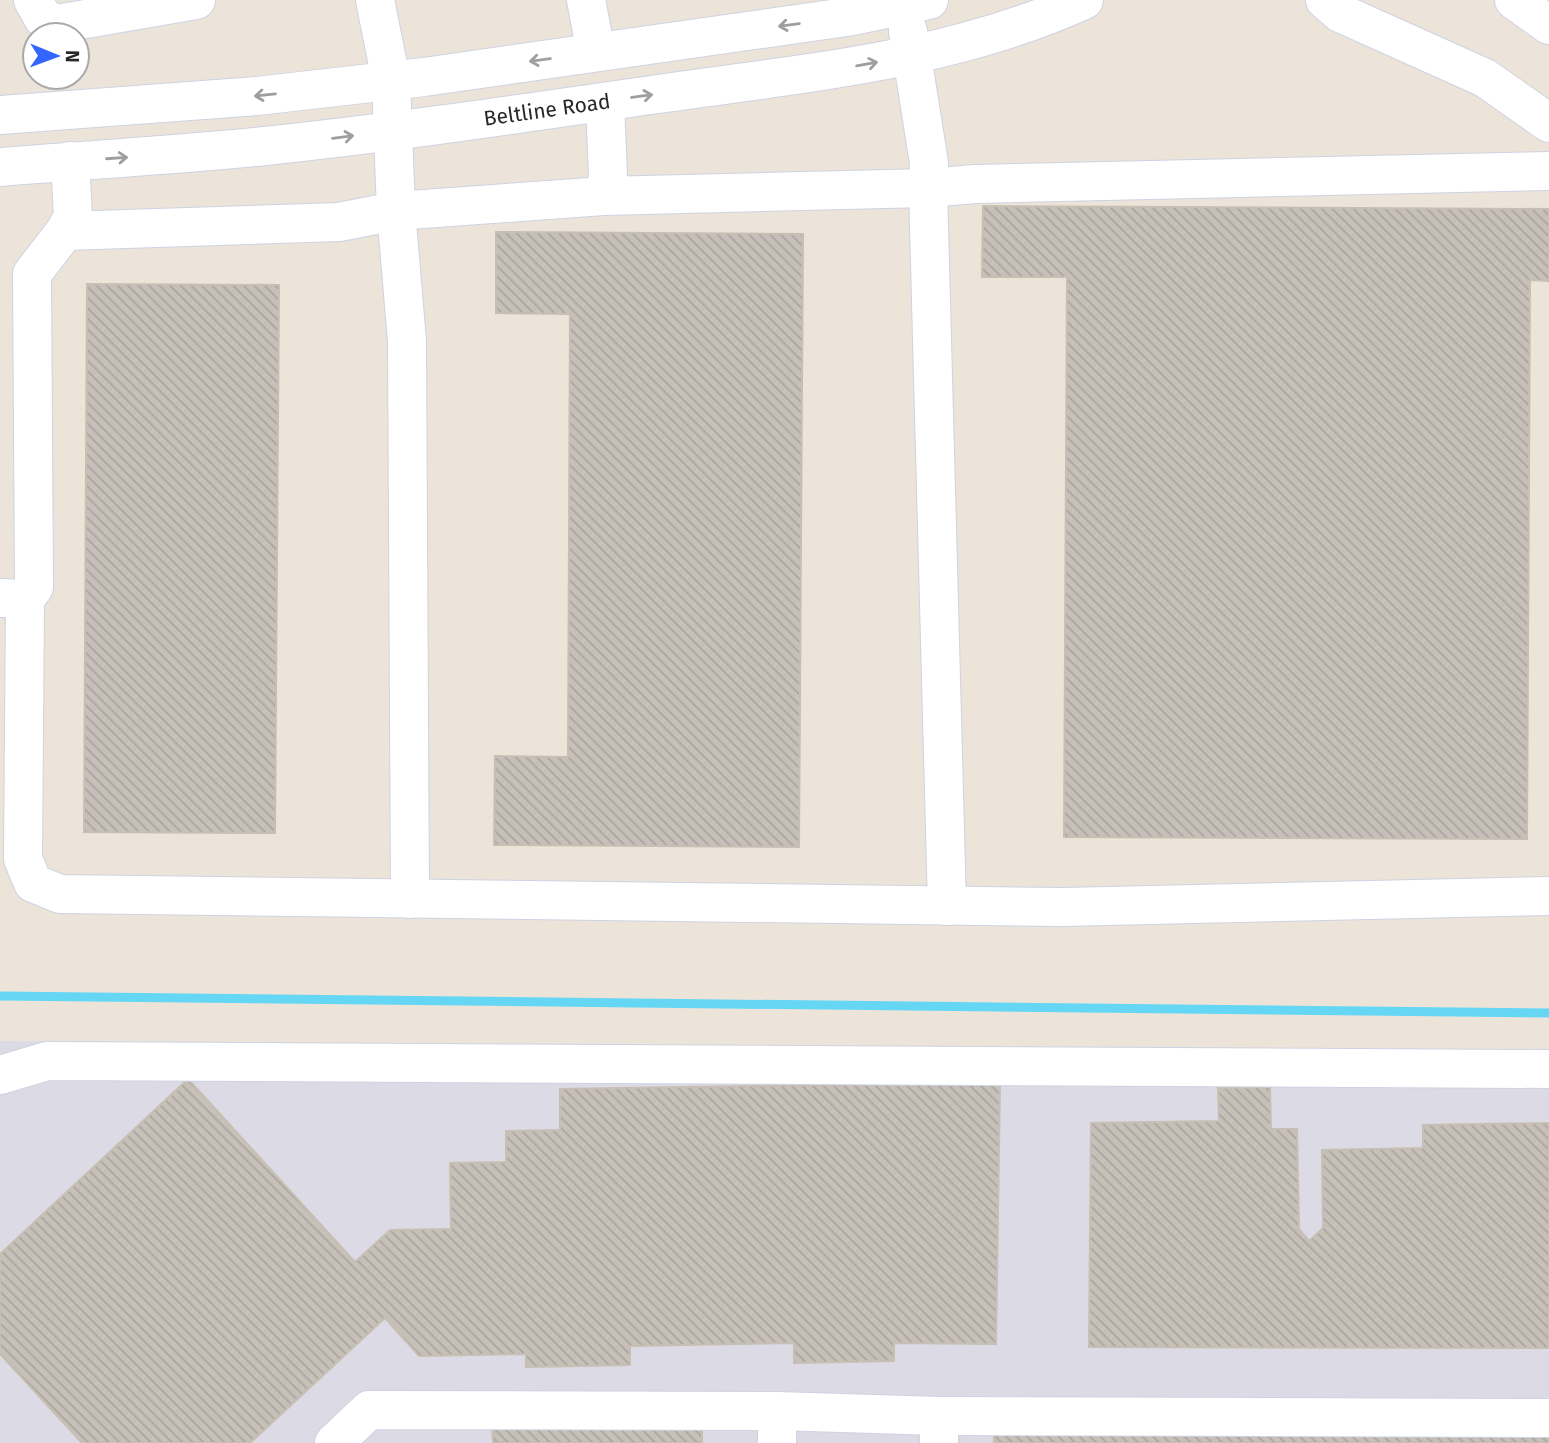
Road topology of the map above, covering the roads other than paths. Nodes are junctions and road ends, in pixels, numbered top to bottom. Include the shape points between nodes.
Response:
1 (196, 0) edge
2 (375, 0) edge
3 (586, 0) edge
4 (1084, 0) edge
5 (1325, 0) edge
6 (1514, 0) edge
7 (916, 3) edge
8 (50, 20) edge
9 (1549, 25) edge
10 (596, 52) junction
11 (912, 55) junction
12 (391, 80) junction
13 (69, 93) edge
14 (605, 102) junction
15 (0, 115) edge
16 (1549, 123) edge
17 (394, 131) junction
18 (71, 161) junction
19 (0, 167) edge
20 (1549, 171) edge
21 (928, 188) junction
22 (604, 196) junction
23 (396, 211) junction
24 (65, 231) junction
25 (12, 599) edge
26 (1549, 896) edge
27 (410, 899) junction
28 (947, 906) junction
29 (1549, 1069) edge
30 (0, 1075) edge
31 (1549, 1418) edge
32 (777, 1427) edge
33 (939, 1430) edge
34 (334, 1443) edge

1 - 8 street
2 - 12 street
3 - 10 street
4 - 11 street, Beltline Road via 953,47
5 - 16 street via 1339,13 1485,78
6 - 9 street
7 -> 10 street
7 - 11 street
10 -> 12 street
14 -> 11 street, Beltline Road
11 - 21 street via 929,163
12 -> 13 street via 257,96
12 - 17 street
13 - 15 street
14 - 17 street, Beltline Road
14 - 22 street via 608,177
18 -> 17 street, Beltline Road
17 - 23 street
18 - 19 street, Beltline Road
18 - 24 street via 73,217
20 - 21 street
21 - 22 street
21 - 28 street
22 - 23 street
23 - 24 street via 339,222
23 - 27 street via 407,341
24 - 25 street via 32,274 34,587
25 - 27 street via 23,859 33,883 60,894
26 - 28 street
27 - 28 street
29 - 30 street via 47,1061
31 - 33 street
32 - 33 street
32 - 34 street via 369,1410

